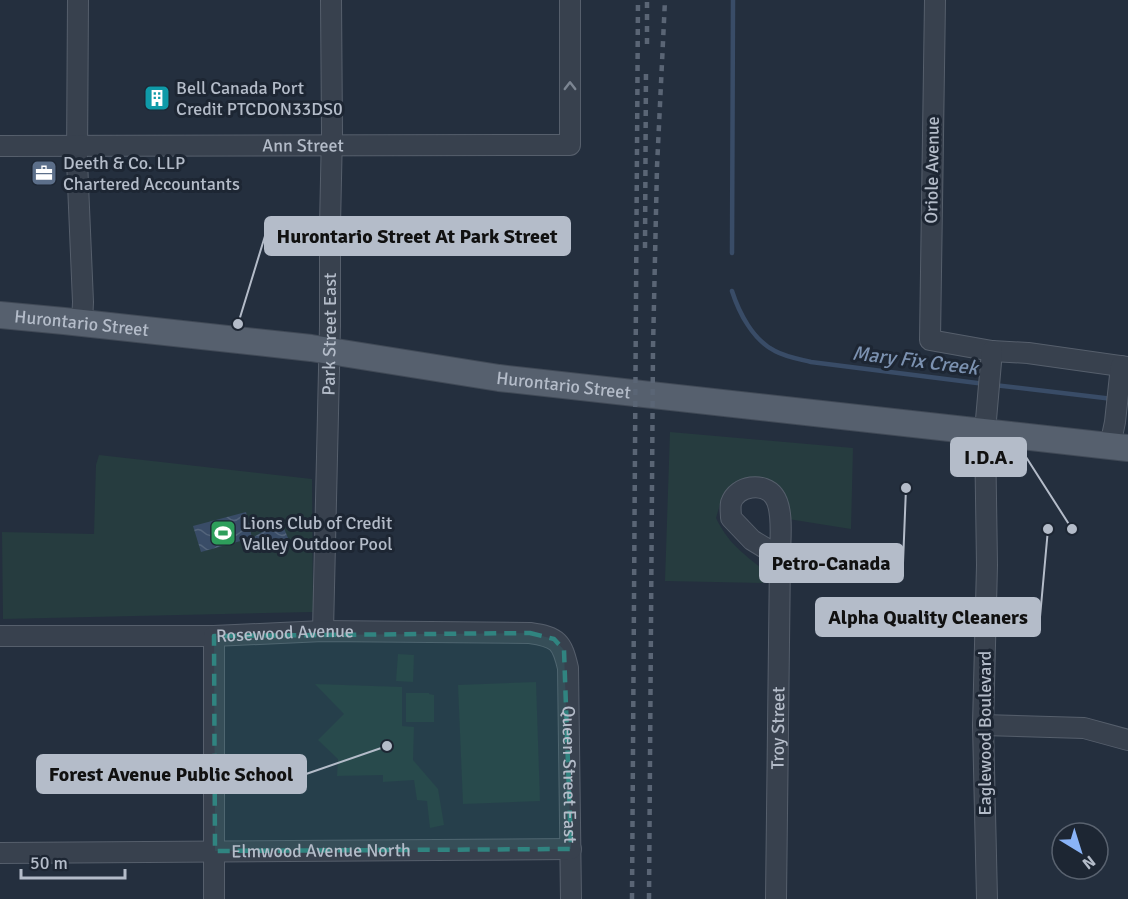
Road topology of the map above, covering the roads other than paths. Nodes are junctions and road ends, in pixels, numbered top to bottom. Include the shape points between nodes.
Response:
1 (78, 0) edge
2 (331, 0) edge
3 (570, 0) edge
4 (935, 0) edge
5 (331, 145) junction
6 (0, 146) edge
7 (77, 146) junction
8 (0, 315) edge
9 (82, 323) junction
10 (329, 351) junction
11 (992, 351) junction
12 (1124, 367) edge
13 (985, 431) junction
14 (1119, 447) edge
15 (780, 557) dead end
16 (323, 631) junction
17 (0, 636) edge
18 (214, 636) junction
19 (564, 650) joint
20 (983, 725) junction
21 (1128, 740) edge
22 (571, 849) junction
23 (215, 851) junction
24 (0, 853) edge
25 (214, 899) edge
26 (571, 899) edge
27 (776, 899) edge
28 (987, 899) edge

1 - 7 street
2 - 5 street, Park Street East
5 -> 3 street, Ann Street via 570,145
4 - 11 street, Oriole Avenue via 930,340
5 - 7 street, Ann Street
5 - 10 street, Park Street East
6 - 7 street, Ann Street
7 - 9 street
8 - 9 main road, Hurontario Street
9 - 10 main road, Hurontario Street
10 - 13 main road, Hurontario Street via 499,378
10 - 16 street, Park Street East
11 - 12 street via 1028,352
11 - 13 street, Eaglewood Boulevard
12 - 14 street
13 - 14 main road, Hurontario Street
13 - 20 street, Eaglewood Boulevard
15 - 27 street, Troy Street
16 - 18 street, Rosewood Avenue
16 - 19 street, Rosewood Avenue via 530,633 554,639
17 - 18 street, Rosewood Avenue
18 - 23 street
19 - 22 street, Queen Street East via 568,668
20 - 21 street via 1084,728
20 - 28 street, Eaglewood Boulevard
22 - 23 street, Elmwood Avenue North
22 - 26 street, Queen Street East
23 - 24 street, Elmwood Avenue North
23 - 25 street

